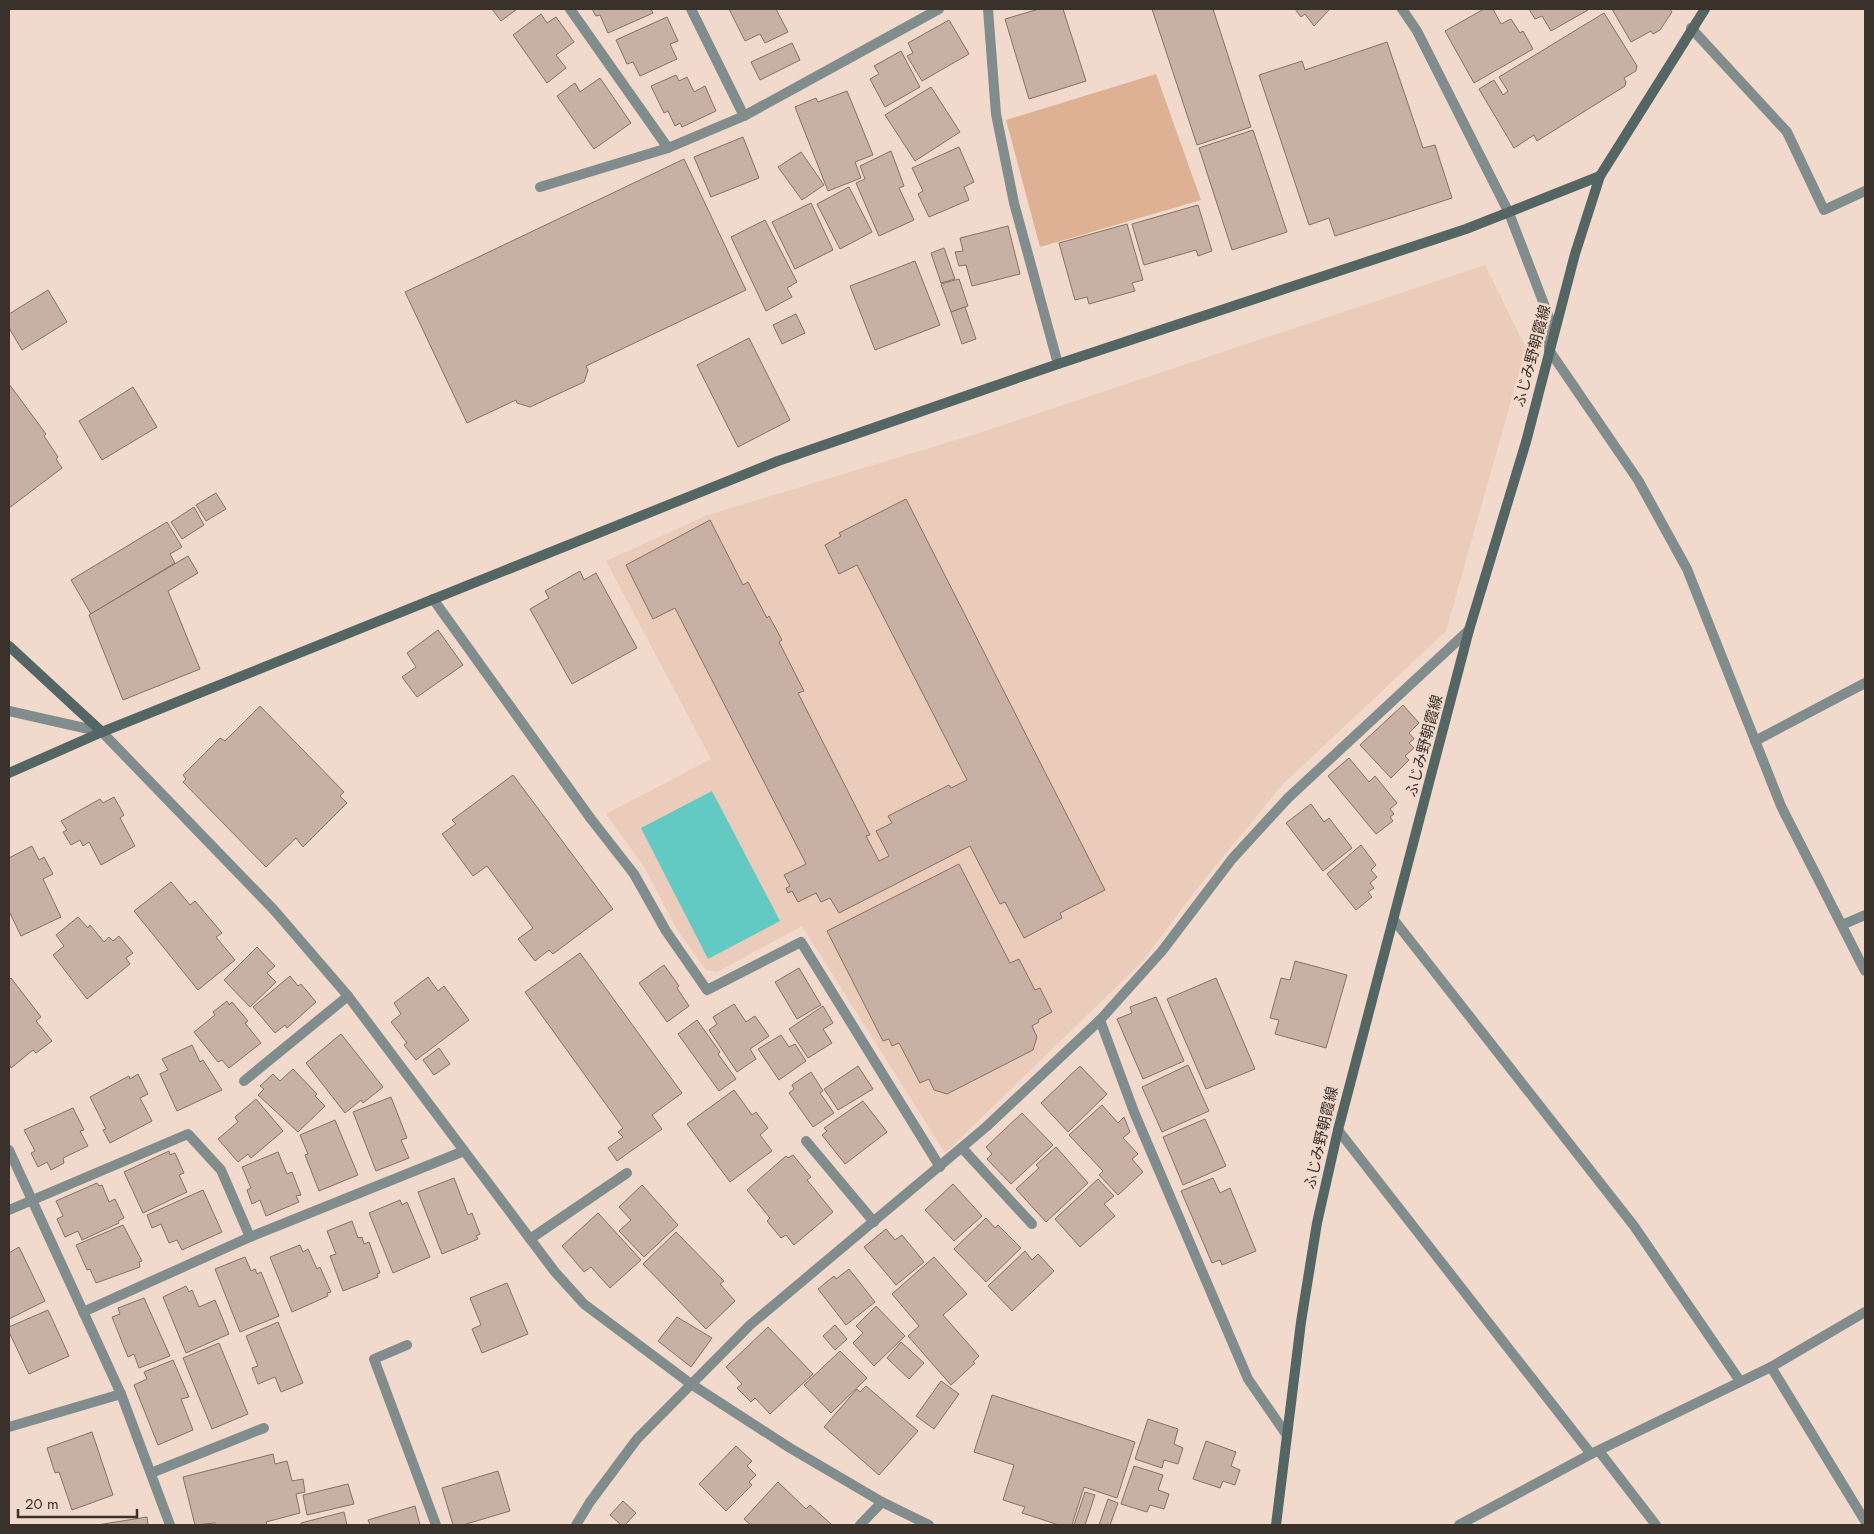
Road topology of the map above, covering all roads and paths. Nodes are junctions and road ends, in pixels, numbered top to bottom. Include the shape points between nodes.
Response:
1 (570, 9) edge
2 (691, 9) edge
3 (939, 9) edge
4 (988, 9) edge
5 (1402, 9) edge
6 (1705, 9) edge
7 (1691, 28) junction
8 (744, 116) junction
9 (668, 148) junction
10 (1600, 176) junction
11 (540, 187) dead end
12 (1865, 192) edge
13 (1509, 213) junction
14 (1549, 350) junction
15 (1058, 364) junction
16 (433, 599) junction
17 (1469, 630) junction
18 (9, 646) edge
19 (1865, 683) edge
20 (9, 711) edge
21 (102, 732) junction
22 (1755, 741) junction
23 (9, 773) edge
24 (1865, 915) edge
25 (1394, 920) junction
26 (1842, 925) junction
27 (1865, 971) edge
28 (348, 996) junction
29 (1100, 1020) junction
30 (244, 1081) dead end
31 (1338, 1130) junction
32 (806, 1141) dead end
33 (962, 1148) junction
34 (9, 1150) edge
35 (464, 1152) junction
36 (940, 1167) junction
37 (627, 1173) dead end
38 (31, 1199) junction
39 (9, 1210) edge
40 (874, 1222) junction
41 (1032, 1224) dead end
42 (250, 1237) junction
43 (530, 1239) junction
44 (83, 1312) junction
45 (1865, 1312) edge
46 (407, 1345) dead end
47 (1771, 1367) junction
48 (1740, 1382) junction
49 (691, 1384) junction
50 (120, 1394) junction
51 (9, 1428) edge
52 (264, 1428) dead end
53 (1286, 1434) junction
54 (1595, 1453) junction
55 (151, 1473) junction
56 (882, 1502) junction
57 (1865, 1521) edge
58 (170, 1525) edge
59 (436, 1525) edge
60 (576, 1525) edge
61 (860, 1525) edge
62 (929, 1525) edge
63 (1276, 1525) edge
64 (1459, 1525) edge
65 (1656, 1525) edge

1 - 9 street
2 - 8 street
3 - 8 street
4 - 15 street via 996,114 1014,203
5 - 13 street via 1417,31
6 - 7 street, ふじみ野朝霞線
7 - 10 street, ふじみ野朝霞線
7 - 12 street via 1786,132 1824,210
8 - 9 street
9 - 11 street
10 - 13 street
10 - 14 street, ふじみ野朝霞線
13 - 14 street via 1549,317
13 - 15 street
14 - 17 street, ふじみ野朝霞線 via 1526,442
14 - 22 street via 1638,480 1686,570
15 - 16 street via 778,461
16 - 21 street
16 - 36 street via 634,874 666,931 708,990 801,942
17 - 25 street, ふじみ野朝霞線
17 - 29 street via 1288,798 1232,860 1162,951
18 - 21 street
19 - 22 street
20 - 21 street
21 - 23 street
21 - 28 street via 274,910
22 - 26 street via 1781,806
24 - 26 street
25 - 31 street, ふじみ野朝霞線
25 - 48 street via 1634,1226
26 - 27 street
28 - 30 street
28 - 35 street
29 - 33 street
29 - 53 street via 1134,1112 1248,1379
31 - 53 street, ふじみ野朝霞線 via 1317,1223
31 - 54 street
32 - 40 street
33 - 36 street
33 - 41 street
34 - 38 street
35 - 42 street
35 - 43 street
36 - 40 street
37 - 43 street
38 - 39 street
38 - 42 street via 188,1134 220,1170
38 - 44 street
40 - 49 street via 750,1325
42 - 44 street
43 - 49 street via 584,1304
44 - 50 street
45 - 47 street
46 - 59 street via 374,1359
47 - 48 street
47 - 57 street
48 - 54 street
49 - 56 street
49 - 60 street via 637,1439
50 - 51 street
50 - 55 street
52 - 55 street
53 - 63 street, ふじみ野朝霞線
54 - 64 street
54 - 65 street
55 - 58 street
56 - 61 street
56 - 62 street

